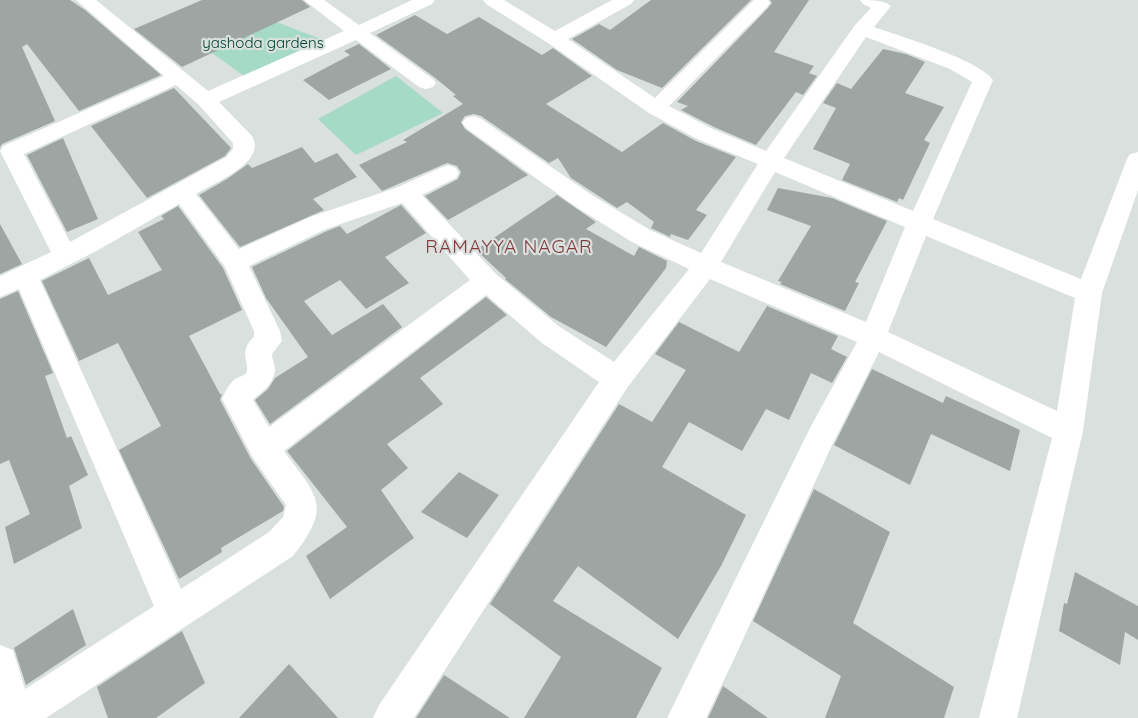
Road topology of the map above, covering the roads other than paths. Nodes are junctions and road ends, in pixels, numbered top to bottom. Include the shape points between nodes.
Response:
1 (85, 0) edge
2 (313, 0) edge
3 (426, 0) edge
4 (492, 0) edge
5 (626, 0) edge
6 (868, 0) edge
7 (761, 3) dead end
8 (862, 29) junction
9 (357, 31) junction
10 (555, 39) junction
11 (178, 77) junction
12 (426, 83) dead end
13 (206, 100) junction
14 (656, 108) junction
15 (473, 122) dead end
16 (1138, 159) edge
17 (771, 161) junction
18 (448, 173) dead end
19 (182, 191) junction
20 (406, 193) junction
21 (919, 223) junction
22 (65, 256) junction
23 (235, 262) junction
24 (706, 266) junction
25 (13, 281) edge
26 (487, 281) junction
27 (1090, 293) junction
28 (873, 337) junction
29 (617, 379) junction
30 (1068, 431) junction
31 (264, 448) junction
32 (175, 614) junction
33 (0, 663) edge
34 (14, 717) edge
35 (392, 718) edge
36 (686, 718) edge
37 (998, 718) edge

1 - 11 street
2 - 9 street
3 - 9 street
4 - 10 street
5 - 10 street
6 - 8 street via 882,6
7 - 14 street
8 - 17 street
8 - 21 street via 957,65 983,80
9 - 12 street
9 - 13 street
10 - 14 street
11 - 13 street
11 - 22 street via 11,151
13 - 19 street via 244,141 244,151 234,162
14 - 17 street via 705,134
15 - 24 street via 584,201 641,236
16 - 27 street
17 - 21 street
17 - 24 street
18 - 20 street
19 - 22 street
19 - 23 street
20 - 23 street via 318,223
20 - 26 street
21 - 27 street
21 - 28 street
22 - 25 street
23 - 31 street via 268,331 268,341 259,349 259,376 236,399
24 - 28 street
24 - 29 street
25 - 32 street
26 - 29 street via 551,335
26 - 31 street
27 - 30 street
28 - 30 street
28 - 36 street via 821,436
29 - 35 street
30 - 37 street
31 - 32 street via 302,502 297,525 281,544
32 - 34 street
33 - 34 street

